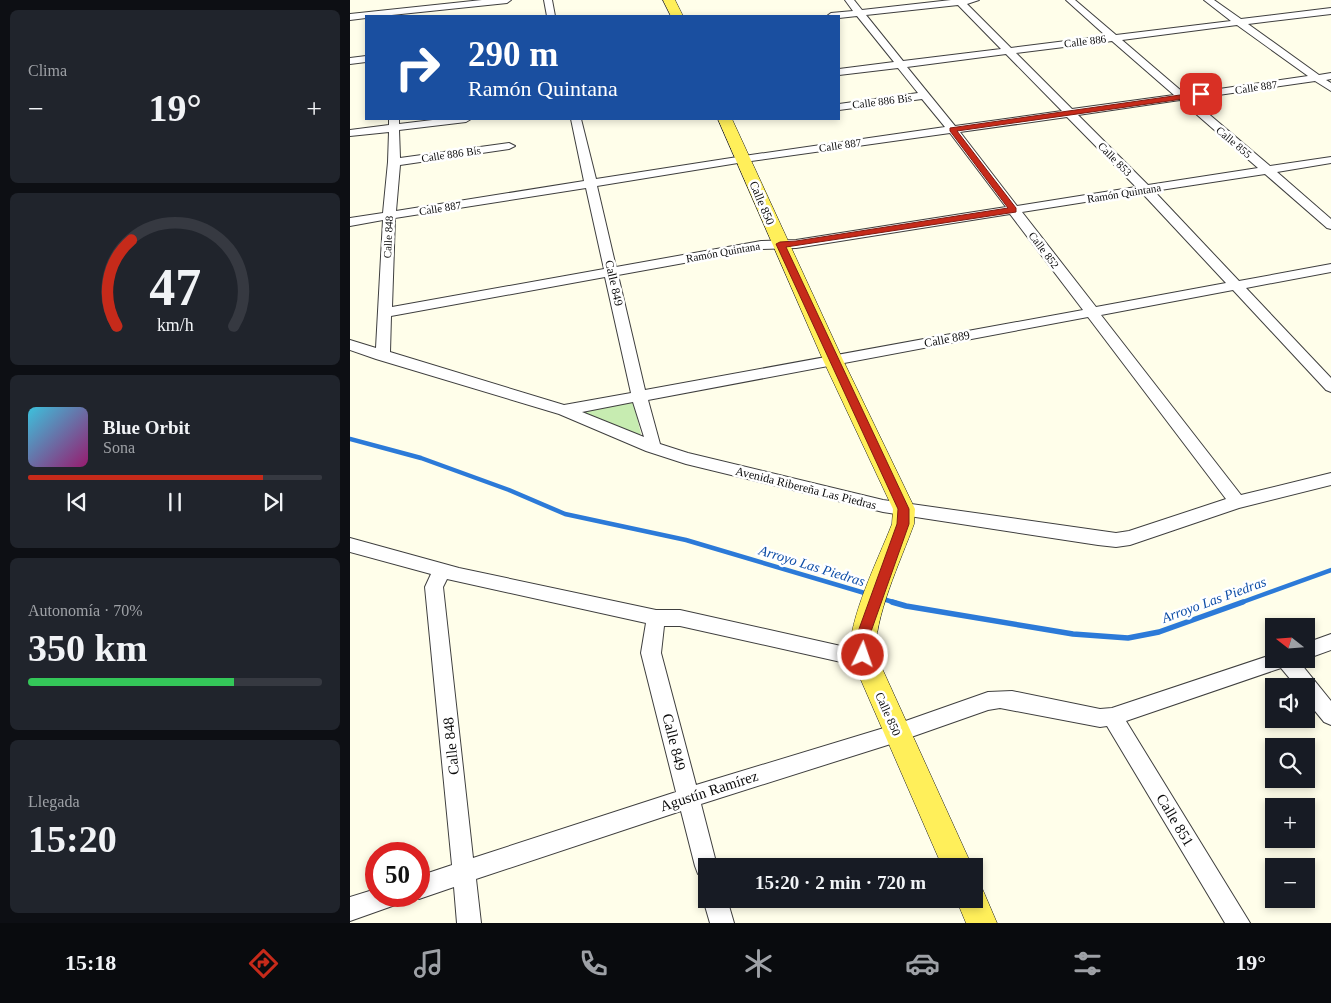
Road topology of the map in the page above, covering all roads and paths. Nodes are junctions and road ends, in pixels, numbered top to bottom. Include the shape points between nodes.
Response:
1 (400, 0) edge
2 (507, 0) edge
3 (548, 0) edge
4 (669, 0) edge
5 (850, 0) edge
6 (975, 0) edge
7 (1070, 0) edge
8 (1208, 0) edge
9 (959, 1) edge
10 (1331, 11) edge
11 (859, 13) junction
12 (400, 14) edge
13 (383, 15) edge
14 (551, 15) edge
15 (676, 15) edge
16 (840, 15) edge
17 (365, 16) edge
18 (350, 17) edge
19 (1239, 22) junction
20 (1114, 38) junction
21 (1007, 51) junction
22 (365, 59) edge
23 (350, 61) edge
24 (900, 64) junction
25 (840, 72) edge
26 (1331, 76) edge
27 (1317, 78) junction
28 (1331, 88) edge
29 (925, 95) junction
30 (1182, 97) junction
31 (840, 107) edge
32 (1069, 113) junction
33 (448, 120) edge
34 (576, 120) edge
35 (725, 120) edge
36 (394, 123) edge
37 (952, 130) junction
38 (350, 133) edge
39 (509, 146) dead end
40 (744, 159) junction
41 (1331, 160) edge
42 (394, 162) junction
43 (1267, 170) junction
44 (591, 184) junction
45 (1146, 190) junction
46 (1013, 210) junction
47 (389, 216) junction
48 (350, 222) edge
49 (1331, 225) edge
50 (780, 244) junction
51 (1331, 268) edge
52 (611, 271) junction
53 (1236, 286) junction
54 (1091, 312) junction
55 (384, 313) junction
56 (350, 345) edge
57 (381, 356) junction
58 (833, 360) junction
59 (1331, 386) edge
60 (639, 396) junction
61 (564, 410) junction
62 (652, 447) junction
63 (1331, 479) edge
64 (1237, 502) junction
65 (904, 509) junction
66 (350, 545) edge
67 (442, 570) junction
68 (656, 618) junction
69 (1331, 642) edge
70 (1315, 648) edge
71 (863, 655) junction
72 (1265, 665) edge
73 (1291, 668) edge
74 (1331, 716) edge
75 (1112, 717) junction
76 (896, 733) junction
77 (688, 798) junction
78 (704, 858) edge
79 (953, 858) edge
80 (464, 872) junction
81 (430, 883) edge
82 (365, 904) edge
83 (718, 908) edge
84 (975, 908) edge
85 (350, 909) edge
86 (469, 923) edge
87 (722, 923) edge
88 (982, 923) edge
89 (1238, 923) edge

1 - 12 street
2 - 12 street
3 - 14 street
4 - 15 main road
5 - 11 street, Calle 852
6 - 9 street
7 - 20 street, Calle 855
8 - 19 street
9 - 11 street
9 - 21 street, Calle 853
10 - 19 street, Calle 886
11 - 16 street
11 - 24 street, Calle 852
12 - 13 street
17 - 18 street
19 - 20 street, Calle 886
19 - 27 street
20 - 21 street, Calle 886
20 - 30 street, Calle 855
21 - 24 street, Calle 886
21 - 32 street, Calle 853
22 - 23 street
24 - 25 street, Calle 886
24 - 29 street, Calle 852
26 - 27 street, Calle 887
27 - 28 street
27 - 30 street, Calle 887
29 - 31 street, Calle 886 Bis
29 - 37 street, Calle 852
30 - 32 street, Calle 887
30 - 43 street, Calle 855
32 - 37 street, Calle 887
32 - 45 street, Calle 853
33 - 36 street
34 - 44 street, Calle 849
35 - 40 main road, Calle 850
36 - 38 street
36 - 42 street, Calle 848
37 - 40 street, Calle 887
37 - 46 street, Calle 852
39 - 42 street, Calle 886 Bis
40 - 44 street, Calle 887
40 - 50 main road, Calle 850
41 - 43 street, Ramón Quintana
42 - 47 street, Calle 848
43 - 45 street, Ramón Quintana
43 - 49 street, Calle 855
44 - 47 street, Calle 887
44 - 52 street, Calle 849
45 - 46 street, Ramón Quintana
45 - 53 street, Calle 853
46 - 50 street, Ramón Quintana
46 - 54 street, Calle 852
47 - 48 street, Calle 887
47 - 55 street, Calle 848
50 - 52 street, Ramón Quintana
50 - 58 main road, Calle 850
51 - 53 street, Calle 889
52 - 55 street, Ramón Quintana
52 - 60 street, Calle 849
53 - 54 street, Calle 889
53 - 59 street, Calle 853
54 - 58 street, Calle 889
54 - 64 street, Calle 852
55 - 57 street, Calle 848
56 - 57 street, Avenida Ribereña Las Piedras
57 - 61 street, Avenida Ribereña Las Piedras
58 - 60 street, Calle 889
58 - 65 main road, Calle 850
60 - 61 street, Calle 889
60 - 62 street, Calle 849 via 653,440
61 - 62 street, Avenida Ribereña Las Piedras
62 - 65 street, Avenida Ribereña Las Piedras via 705,463
63 - 64 street, Avenida Ribereña Las Piedras
64 - 65 street, Avenida Ribereña Las Piedras via 1116,540
65 - 71 main road, Calle 850 via 903,524 867,620 862,640
66 - 67 street
67 - 68 street
67 - 80 street, Calle 848 via 434,587
68 - 71 street via 680,618 841,654
68 - 77 street, Calle 849 via 651,653
69 - 70 street
71 - 76 main road, Calle 850
72 - 75 street
73 - 74 street
75 - 76 street, Agustín Ramírez via 1100,718 1000,699
75 - 89 street, Calle 851
76 - 77 street, Agustín Ramírez
76 - 79 main road, Calle 850
77 - 78 street, Calle 849
77 - 80 street, Agustín Ramírez
80 - 81 street, Agustín Ramírez
80 - 86 street, Calle 848
82 - 85 street
83 - 87 street
84 - 88 main road

